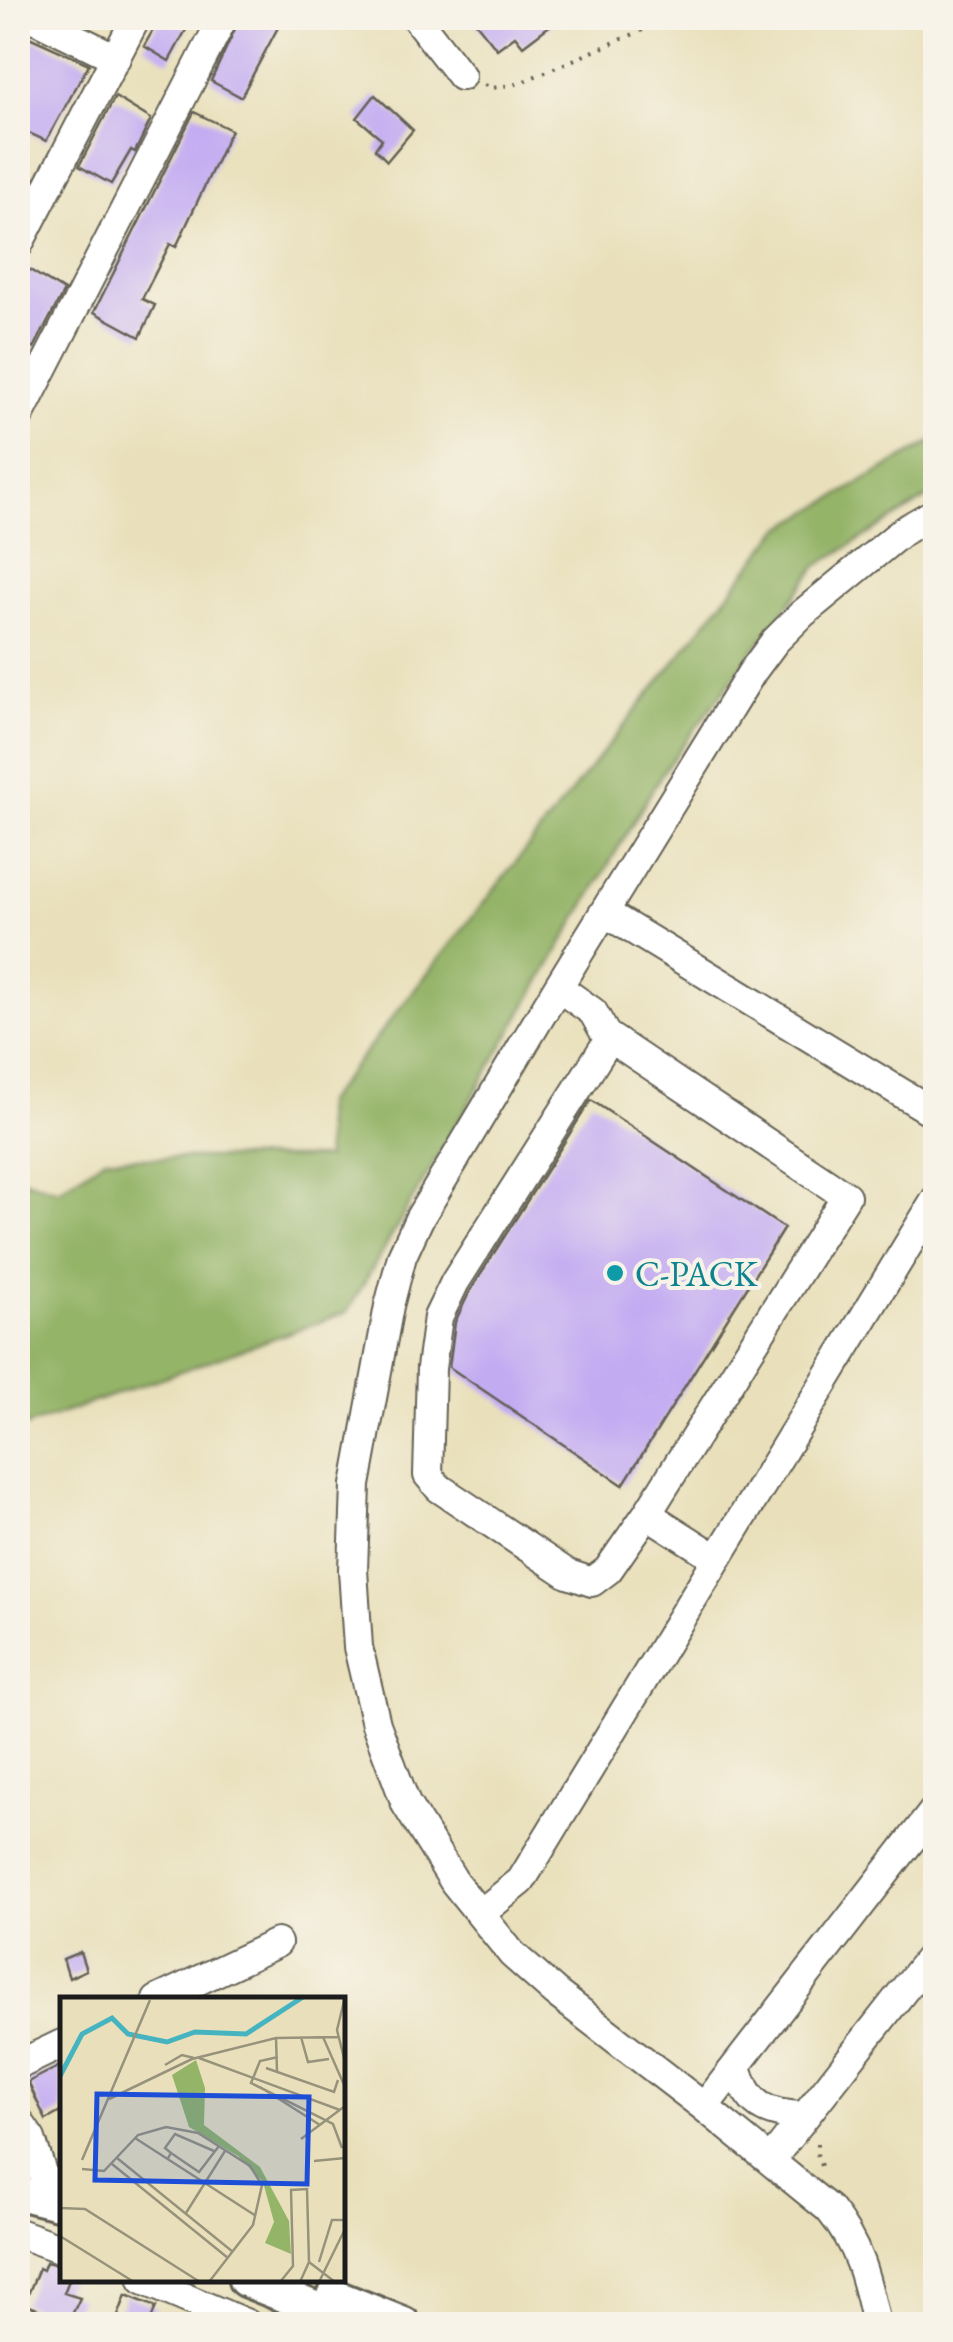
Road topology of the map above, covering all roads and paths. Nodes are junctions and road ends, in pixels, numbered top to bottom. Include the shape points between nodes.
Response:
1 (34, 18) edge
2 (136, 18) edge
3 (223, 18) edge
4 (416, 18) edge
5 (782, 18) edge
6 (116, 58) junction
7 (461, 76) joint
8 (18, 245) edge
9 (18, 418) edge
10 (936, 512) edge
11 (604, 912) junction
12 (558, 987) junction
13 (610, 1038) junction
14 (936, 1114) edge
15 (936, 1199) edge
16 (647, 1514) junction
17 (716, 1558) junction
18 (936, 1808) edge
19 (480, 1914) junction
20 (277, 1943) dead end
21 (936, 1949) edge
22 (163, 1997) edge
23 (60, 2045) edge
24 (18, 2065) edge
25 (736, 2065) junction
26 (704, 2107) junction
27 (18, 2122) edge
28 (811, 2128) junction
29 (770, 2161) junction
30 (18, 2171) edge
31 (828, 2180) dead end
32 (18, 2193) edge
33 (60, 2208) edge
34 (60, 2210) edge
35 (60, 2211) edge
36 (18, 2216) edge
37 (18, 2233) edge
38 (60, 2249) edge
39 (148, 2282) edge
40 (250, 2282) edge
41 (299, 2282) edge
42 (246, 2324) edge
43 (356, 2324) edge
44 (404, 2324) edge
45 (876, 2324) edge

1 - 6 street
2 - 6 street
3 - 9 street
4 - 7 street
5 - 7 path via 662,22 517,84 492,88
6 - 8 street
10 - 11 street via 903,531 775,640
11 - 12 street
11 - 14 street
12 - 13 street via 593,1012
12 - 19 street via 402,1256 356,1485 358,1647 376,1724 406,1804
13 - 16 street via 846,1196
13 - 16 street via 438,1316 428,1475 568,1574 592,1582
15 - 17 street
16 - 17 street
17 - 19 street via 521,1881
18 - 25 street
19 - 26 street via 556,1994
20 - 22 street
21 - 28 street
23 - 24 street
25 - 26 street
25 - 28 street via 751,2098
26 - 29 street
27 - 30 street via 26,2155
27 - 33 street
28 - 29 street
28 - 31 path
29 - 45 street via 844,2227
32 - 34 main road
35 - 36 main road
37 - 38 street
39 - 42 street
40 - 43 main road
41 - 44 main road

